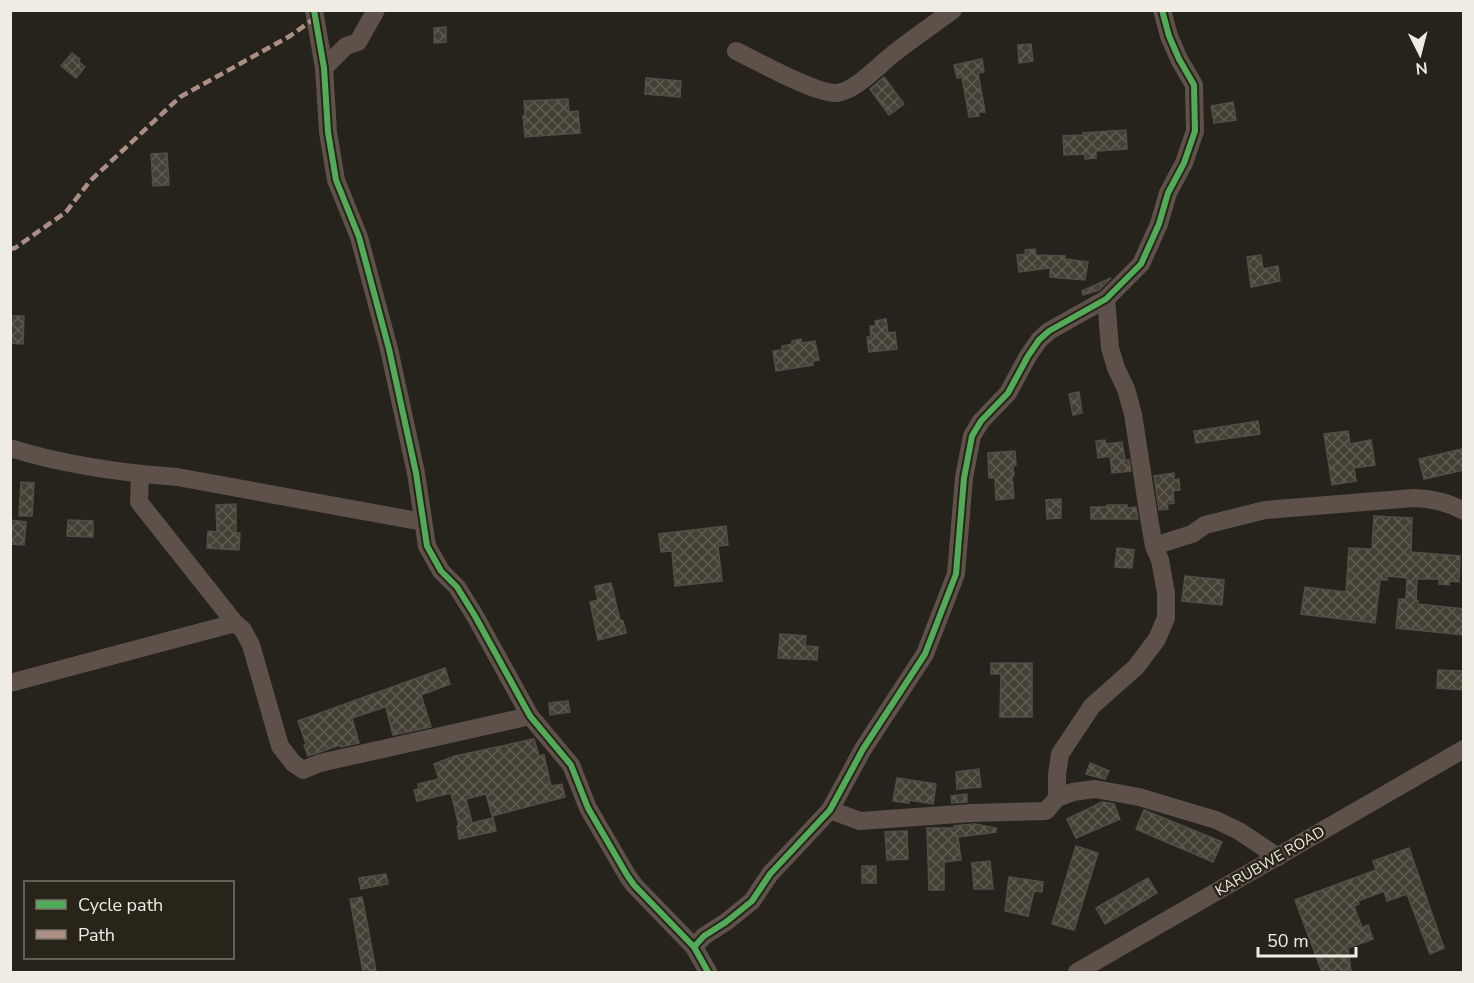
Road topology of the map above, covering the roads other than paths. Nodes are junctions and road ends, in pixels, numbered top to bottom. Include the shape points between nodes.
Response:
1 (314, 10) edge
2 (376, 10) edge
3 (953, 10) edge
4 (1162, 10) edge
5 (736, 51) dead end
6 (324, 68) junction
7 (1106, 299) junction
8 (10, 448) edge
9 (140, 474) junction
10 (1464, 511) edge
11 (423, 522) junction
12 (1154, 546) junction
13 (235, 624) junction
14 (10, 683) edge
15 (530, 716) junction
16 (1464, 749) edge
17 (1057, 798) junction
18 (830, 810) junction
19 (1278, 857) junction
20 (694, 947) junction
21 (708, 972) edge
22 (1077, 972) edge

1 - 6 street
2 - 6 street via 358,42 346,46
3 - 5 street via 864,79 838,93 825,92
4 - 7 street via 1169,36 1194,86 1195,131 1141,264
6 - 11 street via 336,180 359,237 375,294 416,473
7 - 12 street via 1110,348 1133,414
7 - 18 street via 1039,340 1008,393 972,436 964,478 956,574 925,654 863,749
8 - 9 street via 38,457
9 - 11 street via 177,477
9 - 13 street via 139,502
10 - 12 street via 1434,499 1414,498 1264,510 1205,525 1192,534
11 - 15 street via 427,546 475,615
12 - 17 street via 1166,593 1166,618 1157,639 1136,667 1092,706 1060,754
13 - 14 street
13 - 15 street via 251,645 280,746 292,763 303,770
15 - 20 street via 571,765 588,808 634,885
16 - 19 street, KARUBWE ROAD
17 - 18 street via 1046,811 860,821
17 - 19 street via 1095,789 1139,797 1216,820
18 - 20 street via 770,874 752,901
19 - 22 street, KARUBWE ROAD
20 - 21 street

